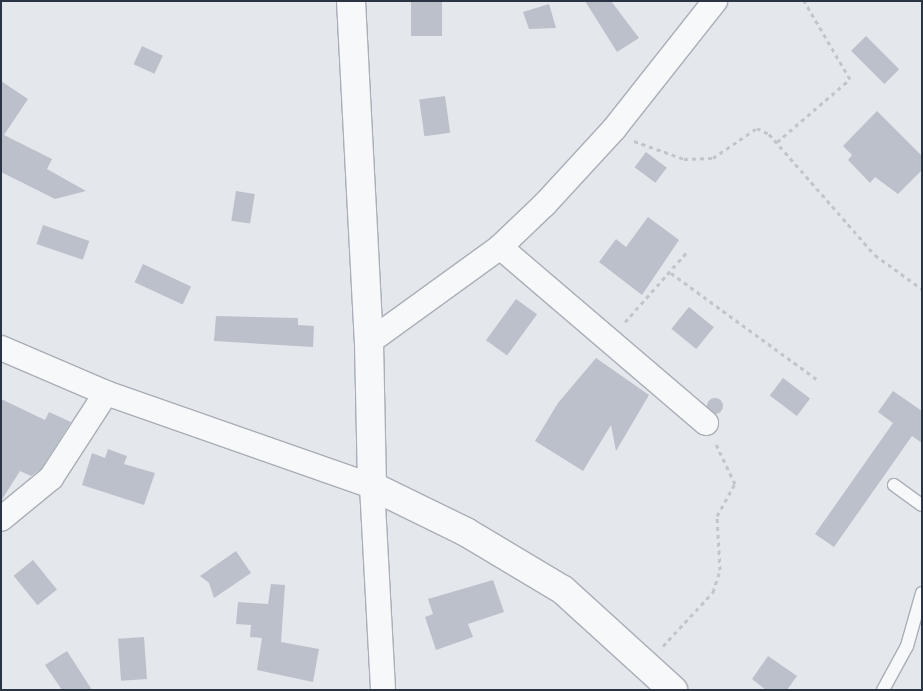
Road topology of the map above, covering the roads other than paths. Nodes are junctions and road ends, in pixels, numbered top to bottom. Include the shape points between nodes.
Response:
1 (351, 1) edge
2 (715, 1) edge
3 (500, 247) junction
4 (369, 342) junction
5 (1, 348) edge
6 (106, 393) junction
7 (706, 423) road end
8 (894, 485) dead end
9 (372, 486) junction
10 (922, 506) edge
11 (1, 519) edge
12 (922, 593) edge
13 (383, 690) edge
14 (673, 690) edge
15 (884, 690) edge

1 - 4 street
2 - 3 street via 614,129
3 - 4 street
3 - 7 street
4 - 9 street
5 - 6 street
6 - 9 street
6 - 11 street via 51,478
8 - 10 lane
9 - 13 street
9 - 14 street via 466,532 563,590
12 - 15 lane via 906,646

